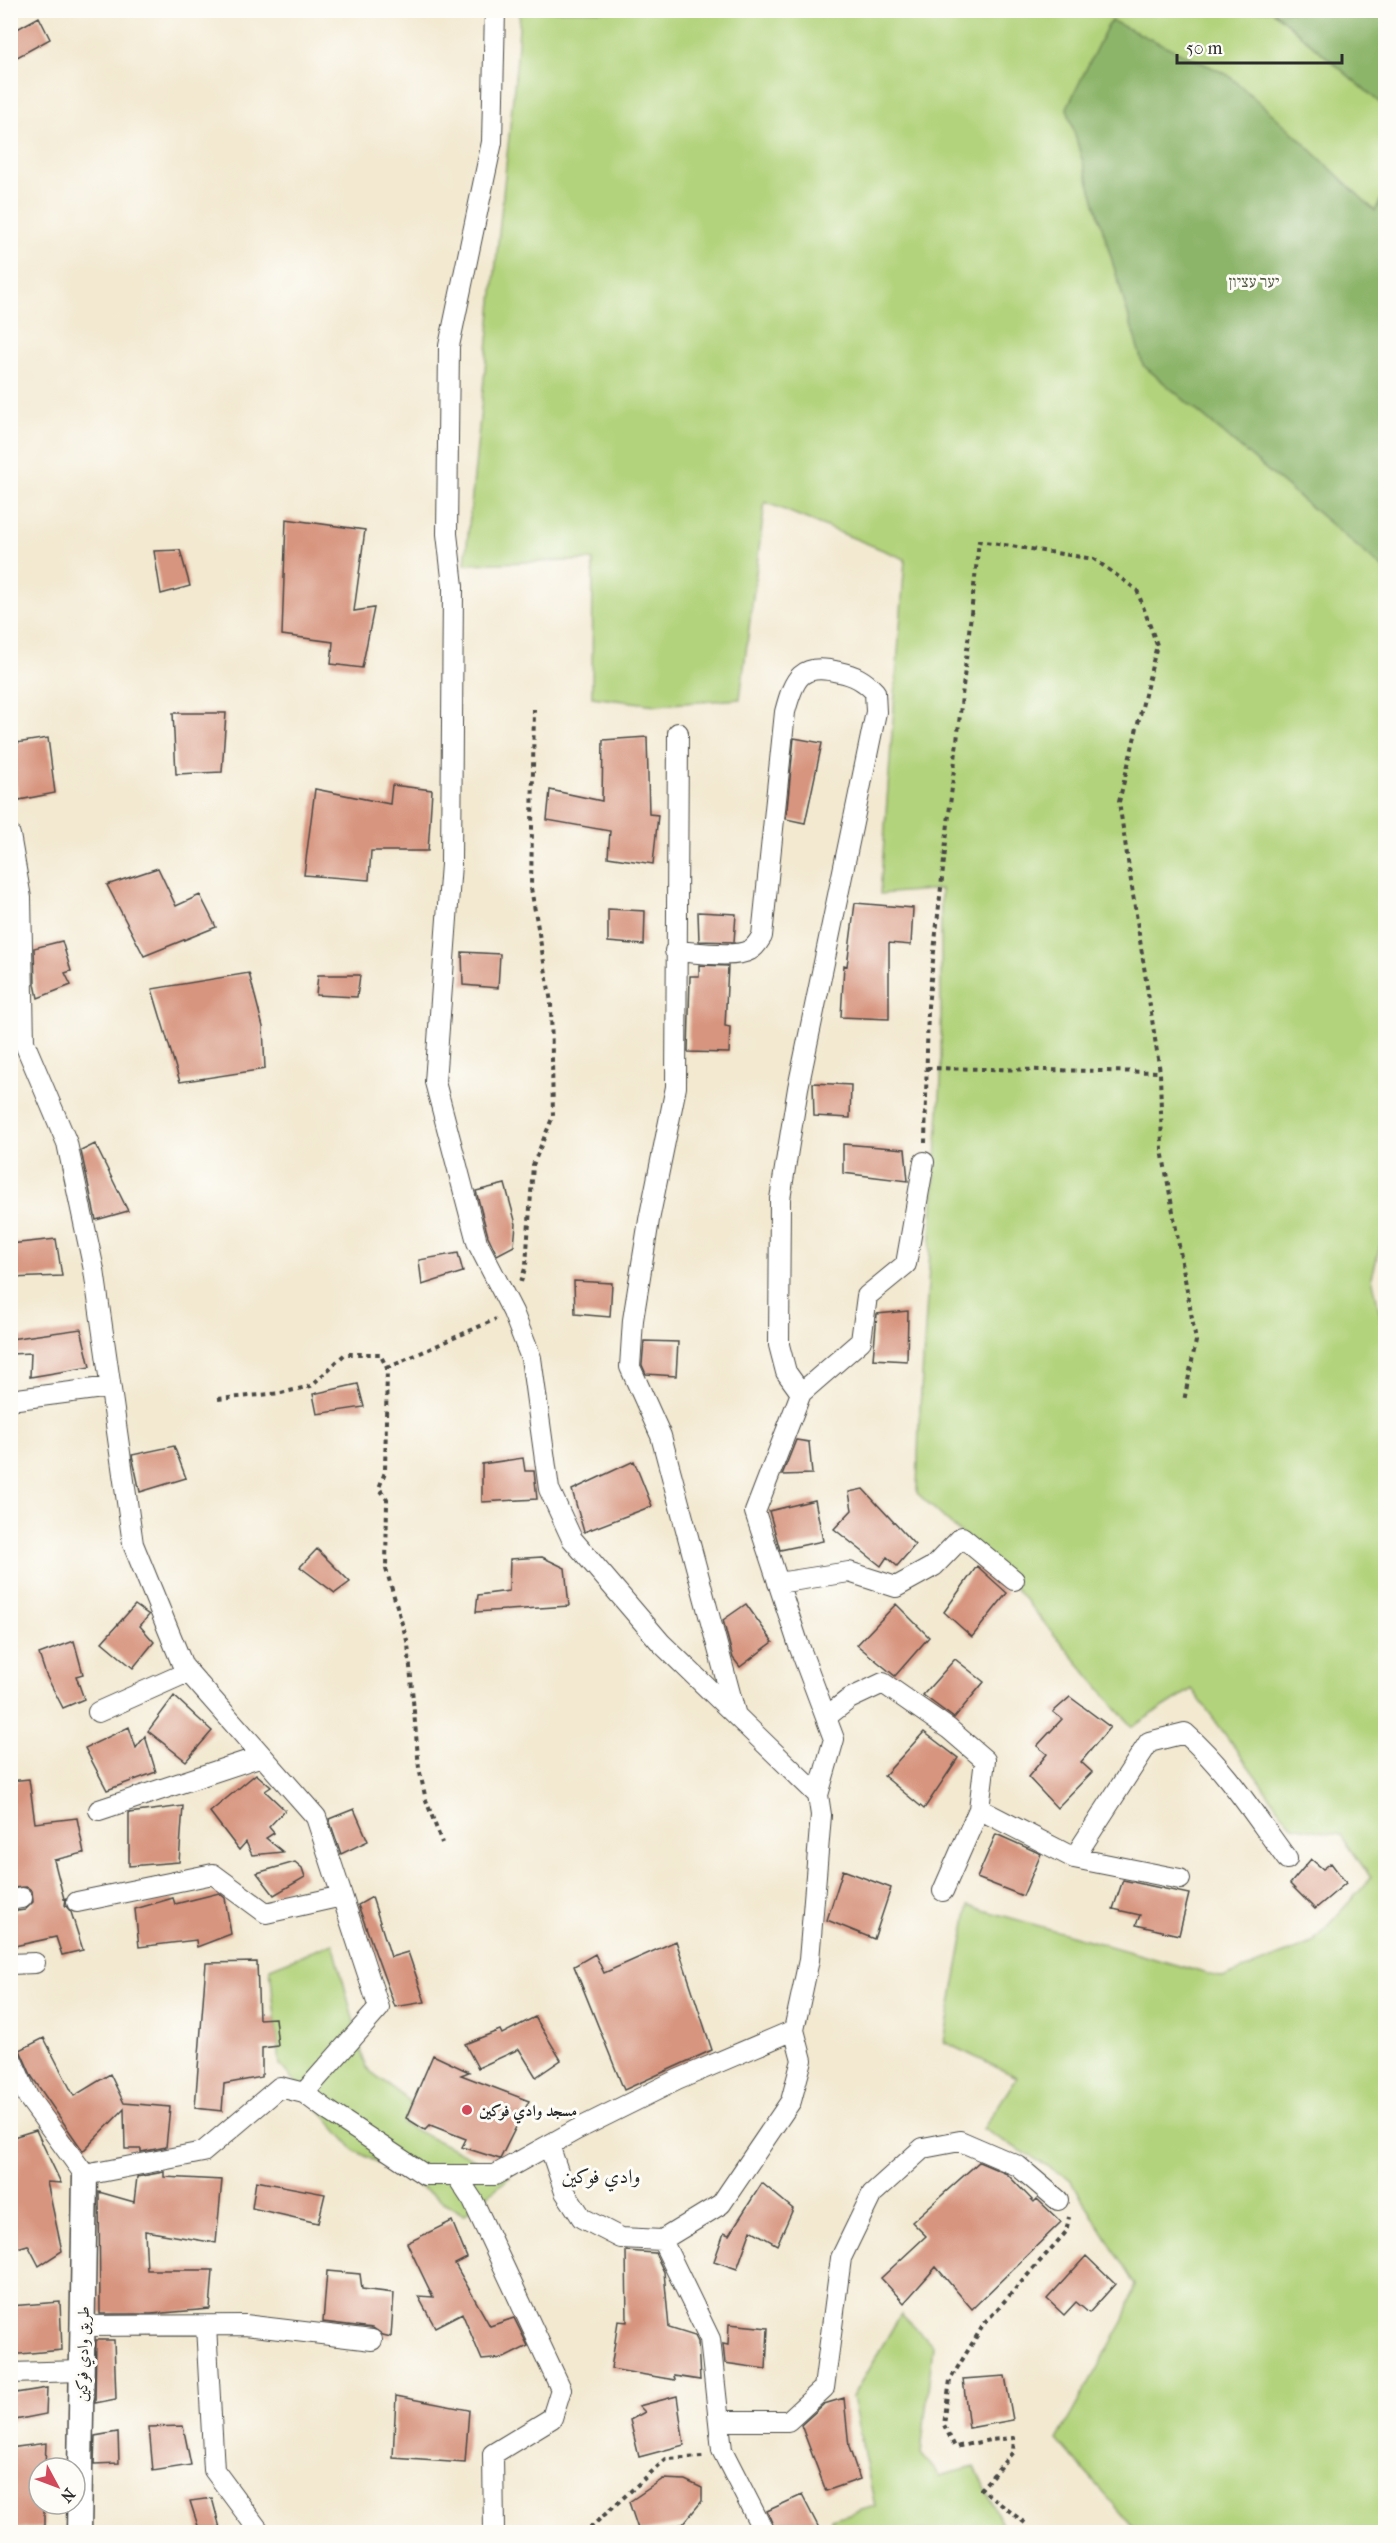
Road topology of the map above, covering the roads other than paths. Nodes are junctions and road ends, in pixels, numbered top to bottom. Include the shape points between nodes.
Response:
1 (495, 10) edge
2 (678, 733) dead end
3 (10, 835) edge
4 (675, 951) junction
5 (924, 1162) road end
6 (110, 1387) junction
7 (801, 1393) junction
8 (10, 1400) edge
9 (1014, 1580) dead end
10 (778, 1583) junction
11 (188, 1672) junction
12 (98, 1712) dead end
13 (735, 1712) junction
14 (826, 1717) junction
15 (262, 1756) junction
16 (818, 1795) junction
17 (979, 1809) junction
18 (99, 1810) dead end
19 (1074, 1858) junction
20 (1287, 1859) dead end
21 (1180, 1879) dead end
22 (943, 1891) dead end
23 (342, 1896) junction
24 (77, 1902) dead end
25 (35, 1962) dead end
26 (10, 1965) edge
27 (794, 2030) junction
28 (10, 2056) edge
29 (304, 2093) junction
30 (549, 2145) junction
31 (86, 2175) junction
32 (456, 2175) junction
33 (1058, 2200) road end
34 (662, 2240) junction
35 (83, 2326) junction
36 (206, 2326) junction
37 (372, 2340) dead end
38 (82, 2371) junction
39 (10, 2373) edge
40 (719, 2421) junction
41 (79, 2532) edge
42 (260, 2532) edge
43 (494, 2532) edge
44 (764, 2532) edge

1 - 13 street via 492,142 449,346 447,534 453,586 450,864 435,1082 477,1242 513,1312 531,1358 549,1489 572,1539 661,1643
2 - 4 street
3 - 6 street via 21,898 24,1042 67,1143 94,1270
4 - 7 street via 734,954 756,946 762,936 785,712 792,689 806,673 821,667 854,675 875,692 876,712 798,1088 780,1199 779,1346 786,1372
4 - 13 street via 676,1088 634,1309 630,1367 661,1436
5 - 7 street via 906,1264 867,1296 861,1341
6 - 8 street
6 - 11 street via 133,1544
7 - 10 street via 755,1512
9 - 10 street via 962,1537 933,1566 896,1587 849,1572
10 - 14 street
11 - 12 street
11 - 15 street
13 - 16 street
14 - 16 street via 834,1739
14 - 17 street via 849,1699 883,1683 950,1729 985,1760
15 - 18 street
15 - 23 street via 316,1817
16 - 27 street via 821,1815 809,1960
17 - 19 street
17 - 22 street
19 - 20 street via 1149,1742 1185,1733 1224,1773
19 - 21 street
23 - 24 street via 266,1913 213,1874
23 - 29 street via 379,2008
25 - 26 street
27 - 30 street via 677,2080
27 - 34 street via 802,2060 791,2101 721,2204
28 - 31 street via 28,2097
29 - 31 street via 280,2087 203,2152
29 - 32 street via 425,2175
30 - 32 street via 495,2175
30 - 34 street via 565,2192 582,2218 621,2238
31 - 35 street, طريق وادي فوکين
32 - 43 street via 473,2201 561,2389 552,2418 493,2454
33 - 40 street via 1018,2166 960,2141 923,2148 872,2194 841,2258 824,2388 788,2421
34 - 40 street via 711,2339
35 - 36 street
35 - 38 street, طريق وادي فوکين
36 - 37 street via 245,2325
36 - 42 street via 214,2470
38 - 39 street
38 - 41 street, طريق وادي فوکين
40 - 44 street via 724,2456

